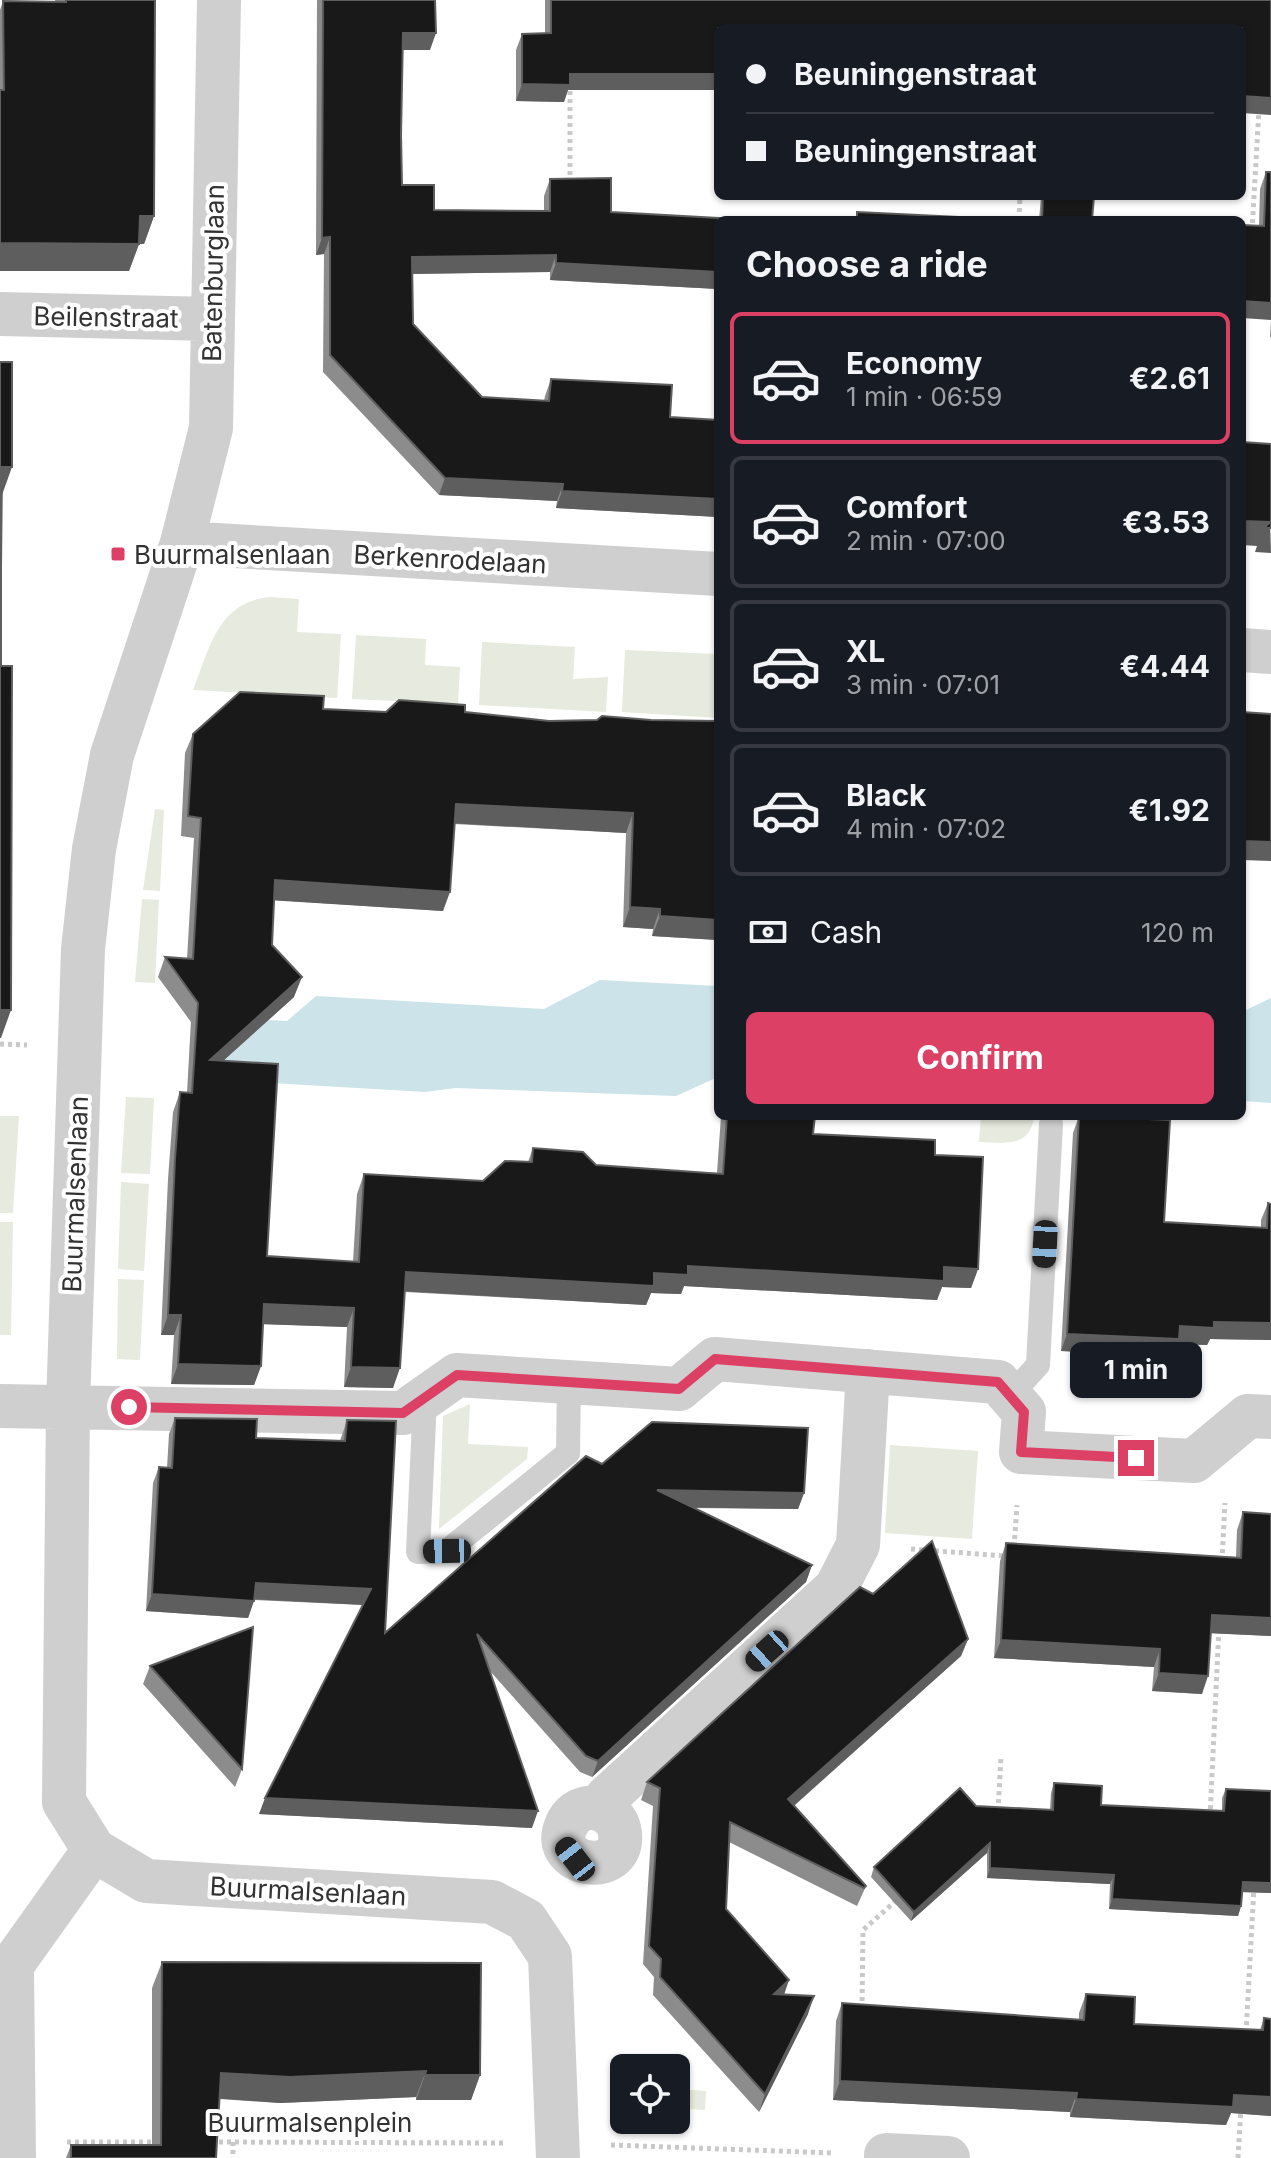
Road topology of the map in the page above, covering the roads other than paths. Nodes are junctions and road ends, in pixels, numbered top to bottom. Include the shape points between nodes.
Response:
1 (219, 0) edge
2 (0, 314) edge
3 (211, 319) junction
4 (182, 543) junction
5 (714, 574) edge
6 (1246, 650) edge
7 (1271, 652) edge
8 (1051, 1124) dead end
9 (868, 1371) junction
10 (569, 1382) junction
11 (1010, 1396) junction
12 (425, 1399) junction
13 (0, 1406) edge
14 (68, 1406) junction
15 (1271, 1417) edge
16 (602, 1810) dead end
17 (94, 1850) junction
18 (7, 2057) edge
19 (14, 2150) edge
20 (558, 2150) edge
21 (886, 2156) edge
22 (948, 2158) edge

1 - 3 street, Batenburglaan
2 - 3 street, Beilenstraat
3 - 4 street, Batenburglaan via 211,428
4 - 5 street, Berkenrodelaan
4 - 14 street, Buurmalsenlaan via 112,755 94,849 83,949
6 - 7 street
8 - 11 lane via 1038,1365
9 - 10 street via 715,1359 679,1389
9 - 11 street via 998,1382
9 - 16 street via 858,1545 836,1588 607,1797
10 - 12 street via 457,1375
10 - 12 lane via 568,1453 447,1551 418,1552
11 - 15 street via 1024,1412 1021,1452 1194,1461 1248,1416
12 - 14 street via 403,1413
13 - 14 street
14 - 17 street, Buurmalsenlaan via 64,1802
17 - 18 street via 12,1965
17 - 20 street, Buurmalsenlaan via 146,1881 492,1902 526,1920 550,1956
18 - 19 street
21 - 22 street

